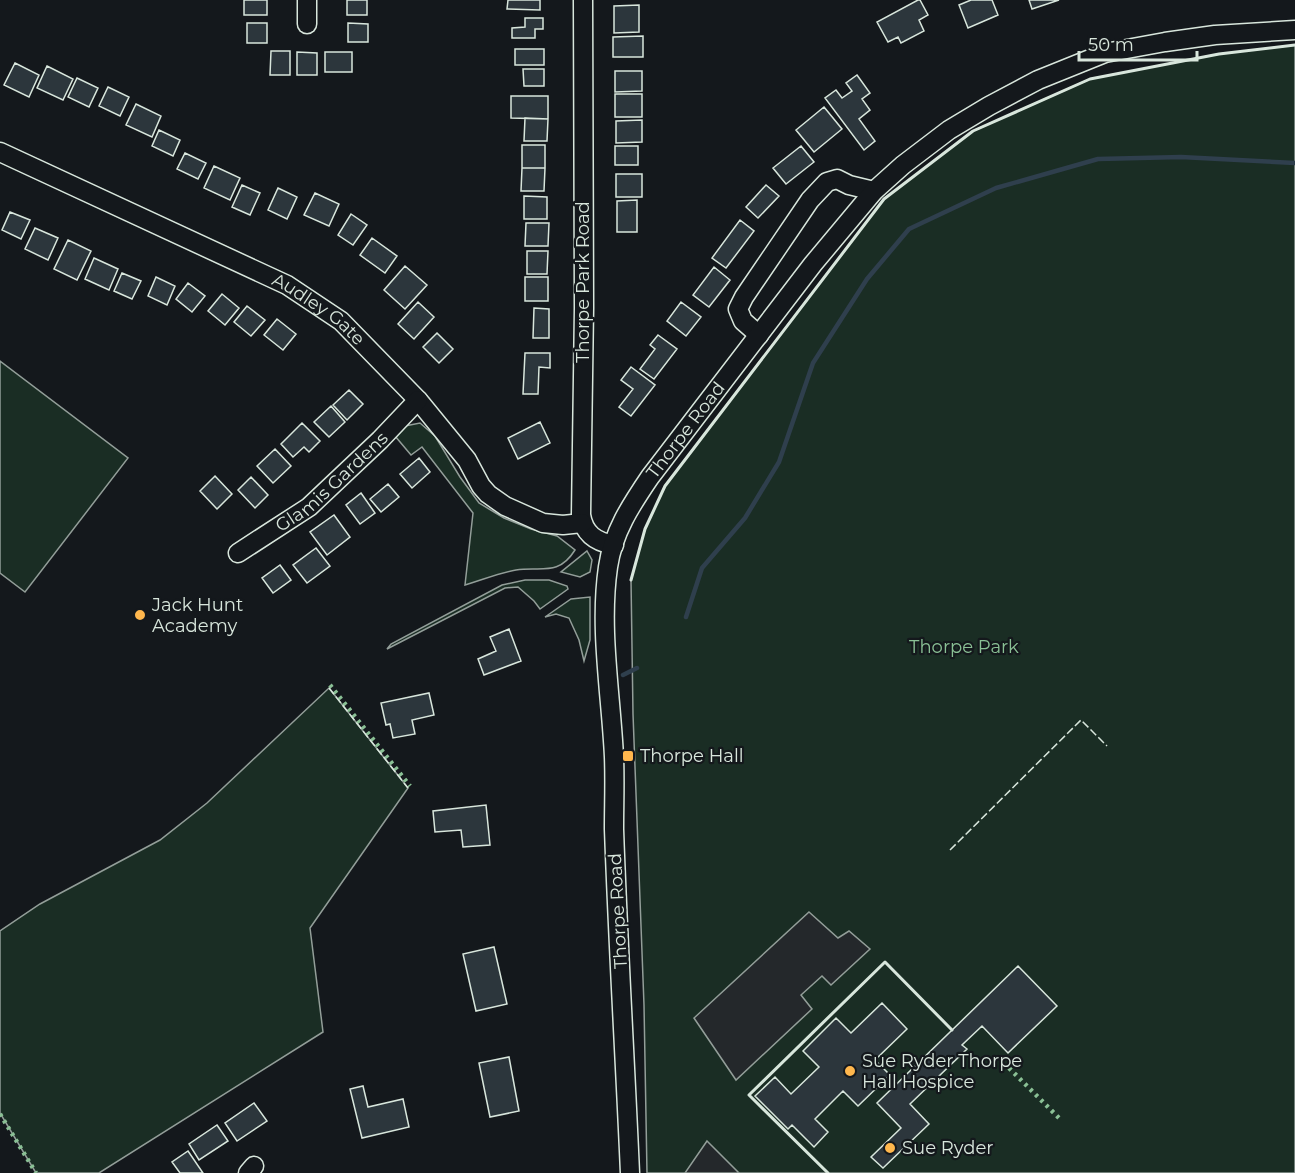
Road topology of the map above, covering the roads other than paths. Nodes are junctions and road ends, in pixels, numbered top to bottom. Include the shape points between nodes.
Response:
1 (307, 0) edge
2 (583, 0) edge
3 (308, 24) dead end
4 (1295, 30) edge
5 (0, 152) edge
6 (874, 191) junction
7 (759, 335) junction
8 (418, 400) junction
9 (582, 522) junction
10 (614, 545) junction
11 (238, 553) dead end
12 (630, 1173) edge

1 - 3 street
2 - 9 street, Thorpe Park Road
4 - 6 street, Thorpe Road via 1165,42 1083,60 1038,80 949,130
5 - 8 street, Audley Gate via 287,285 341,321
6 - 7 street, Thorpe Road
6 - 7 street via 837,179 827,182 810,200 738,309 743,321
7 - 10 street, Thorpe Road via 650,477 627,511
8 - 9 street, Audley Gate via 467,460 488,495 543,523
8 - 11 street, Glamis Gardens via 309,507
9 - 10 street via 592,537
10 - 12 street, Thorpe Road via 606,584 606,630

